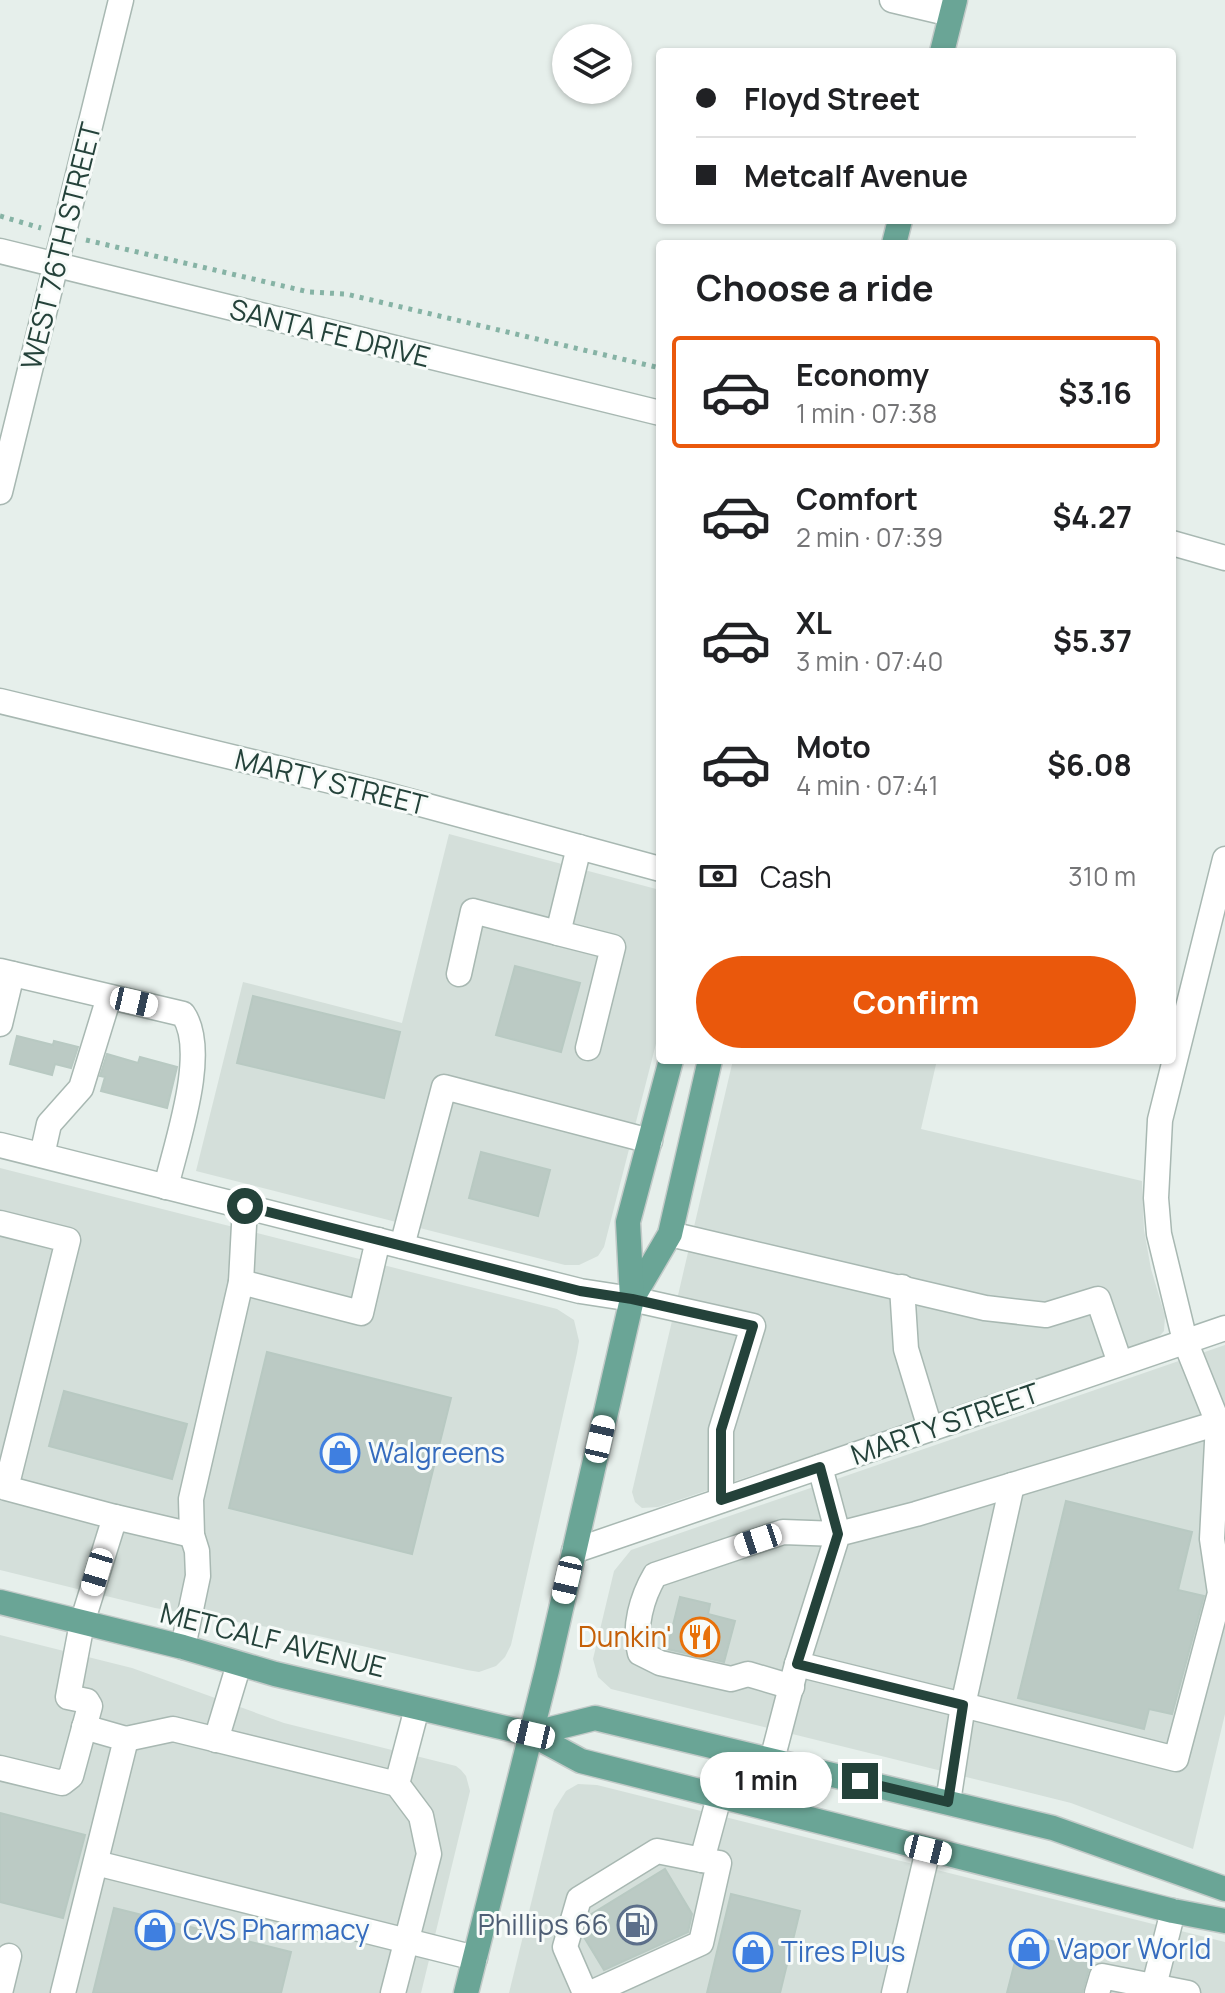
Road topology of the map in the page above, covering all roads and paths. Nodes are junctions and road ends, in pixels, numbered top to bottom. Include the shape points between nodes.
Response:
1 (121, 0) edge
2 (892, 0) edge
3 (953, 7) edge
4 (943, 48) edge
5 (0, 216) edge
6 (65, 235) junction
7 (0, 251) edge
8 (55, 266) junction
9 (656, 367) edge
10 (656, 412) edge
11 (0, 492) edge
12 (1176, 544) edge
13 (1225, 558) edge
14 (0, 701) edge
15 (579, 847) junction
16 (1225, 859) edge
17 (656, 868) edge
18 (558, 933) junction
19 (6, 973) edge
20 (459, 974) dead end
21 (109, 997) junction
22 (0, 1024) edge
23 (588, 1048) dead end
24 (1176, 1056) edge
25 (670, 1064) edge
26 (709, 1064) edge
27 (1174, 1064) edge
28 (650, 1141) junction
29 (0, 1145) edge
30 (42, 1155) junction
31 (166, 1187) junction
32 (245, 1206) junction
33 (0, 1223) edge
34 (670, 1234) junction
35 (378, 1240) junction
36 (402, 1246) junction
37 (241, 1282) junction
38 (902, 1287) junction
39 (632, 1299) junction
40 (1225, 1328) edge
41 (1185, 1341) junction
42 (1120, 1363) junction
43 (1218, 1423) junction
44 (930, 1428) junction
45 (820, 1467) junction
46 (1012, 1485) junction
47 (3, 1491) edge
48 (721, 1500) junction
49 (115, 1517) junction
50 (838, 1534) junction
51 (192, 1535) junction
52 (574, 1551) junction
53 (0, 1602) edge
54 (82, 1623) junction
55 (183, 1647) junction
56 (239, 1664) junction
57 (794, 1676) junction
58 (963, 1705) junction
59 (417, 1708) junction
60 (84, 1727) junction
61 (531, 1734) junction
62 (126, 1739) junction
63 (216, 1740) junction
64 (772, 1760) junction
65 (0, 1768) edge
66 (397, 1784) junction
67 (719, 1797) junction
68 (948, 1802) junction
69 (928, 1850) junction
70 (702, 1860) junction
71 (96, 1863) junction
72 (1225, 1889) edge
73 (1173, 1911) junction
74 (1225, 1921) edge
75 (407, 1941) junction
76 (9, 1956) dead end
77 (475, 1958) junction
78 (1154, 1986) junction
79 (0, 1993) edge
80 (63, 1993) edge
81 (393, 1993) edge
82 (466, 1993) edge
83 (588, 1993) edge
84 (894, 1993) edge
85 (1097, 1993) edge
86 (1188, 1993) edge

1 - 6 street, WEST 76TH STREET
2 - 3 street
3 - 4 main road
5 - 6 path
6 - 8 street, WEST 76TH STREET
6 - 9 path
7 - 8 street, SANTA FE DRIVE
8 - 10 street, SANTA FE DRIVE
8 - 11 street, WEST 76TH STREET
12 - 13 street
14 - 15 street, MARTY STREET
15 - 17 street, MARTY STREET
15 - 18 street
16 - 24 street
18 - 20 street via 473,911
18 - 23 street via 613,947
19 - 21 street
19 - 22 street
21 - 30 street via 81,1088 49,1124
21 - 31 street via 183,1014 191,1026 194,1070
25 - 28 main road
26 - 34 main road
27 - 41 street via 1160,1120 1156,1198 1159,1234
28 - 36 street via 444,1087
28 - 39 main road via 628,1222
29 - 30 street
30 - 31 street
31 - 32 street
32 - 35 street
32 - 37 street
33 - 47 street via 68,1240
34 - 38 street
34 - 39 main road
35 - 36 street
35 - 37 street via 361,1313
36 - 39 street
37 - 51 street via 191,1499
38 - 42 street via 985,1308 1046,1315 1098,1299
38 - 44 street via 906,1349
39 - 48 street via 753,1326 721,1430
39 - 52 main road
40 - 41 street, MARTY STREET
41 - 42 street, MARTY STREET
41 - 43 street
42 - 44 street, MARTY STREET
43 - 46 street
43 - 58 street via 1212,1539 1220,1593 1176,1759
44 - 45 street, MARTY STREET
45 - 48 street, MARTY STREET
45 - 50 street
46 - 50 street
46 - 58 street
47 - 49 street
48 - 52 street, MARTY STREET
49 - 51 street
49 - 54 street
50 - 57 street
50 - 57 street via 783,1532 655,1575 644,1594 640,1653 660,1663 731,1679 748,1674
51 - 55 street via 198,1576
52 - 61 main road
53 - 54 main road, METCALF AVENUE
54 - 55 main road, METCALF AVENUE
54 - 60 street via 68,1697 90,1706
55 - 56 main road, METCALF AVENUE
56 - 59 main road, METCALF AVENUE
56 - 63 street
57 - 58 street
57 - 64 street
58 - 68 street
59 - 61 main road, METCALF AVENUE
59 - 66 street
60 - 62 street
60 - 65 street via 71,1776 62,1783
61 - 64 main road, METCALF AVENUE via 595,1718
61 - 67 main road, METCALF AVENUE via 581,1761
61 - 77 main road
62 - 63 street via 173,1729
62 - 71 street
63 - 66 street
64 - 68 main road, METCALF AVENUE
66 - 75 street via 421,1816 429,1854
67 - 69 main road, METCALF AVENUE
67 - 70 street
68 - 72 main road, METCALF AVENUE via 1053,1828
69 - 73 main road, METCALF AVENUE
69 - 84 street
70 - 83 street via 719,1863 701,1943
70 - 83 street via 657,1851 579,1899 565,1947
71 - 75 street
71 - 80 street
73 - 74 main road, METCALF AVENUE
73 - 78 street
75 - 77 street
75 - 81 street
76 - 79 street
77 - 82 main road
78 - 85 street via 1102,1976
78 - 86 street

